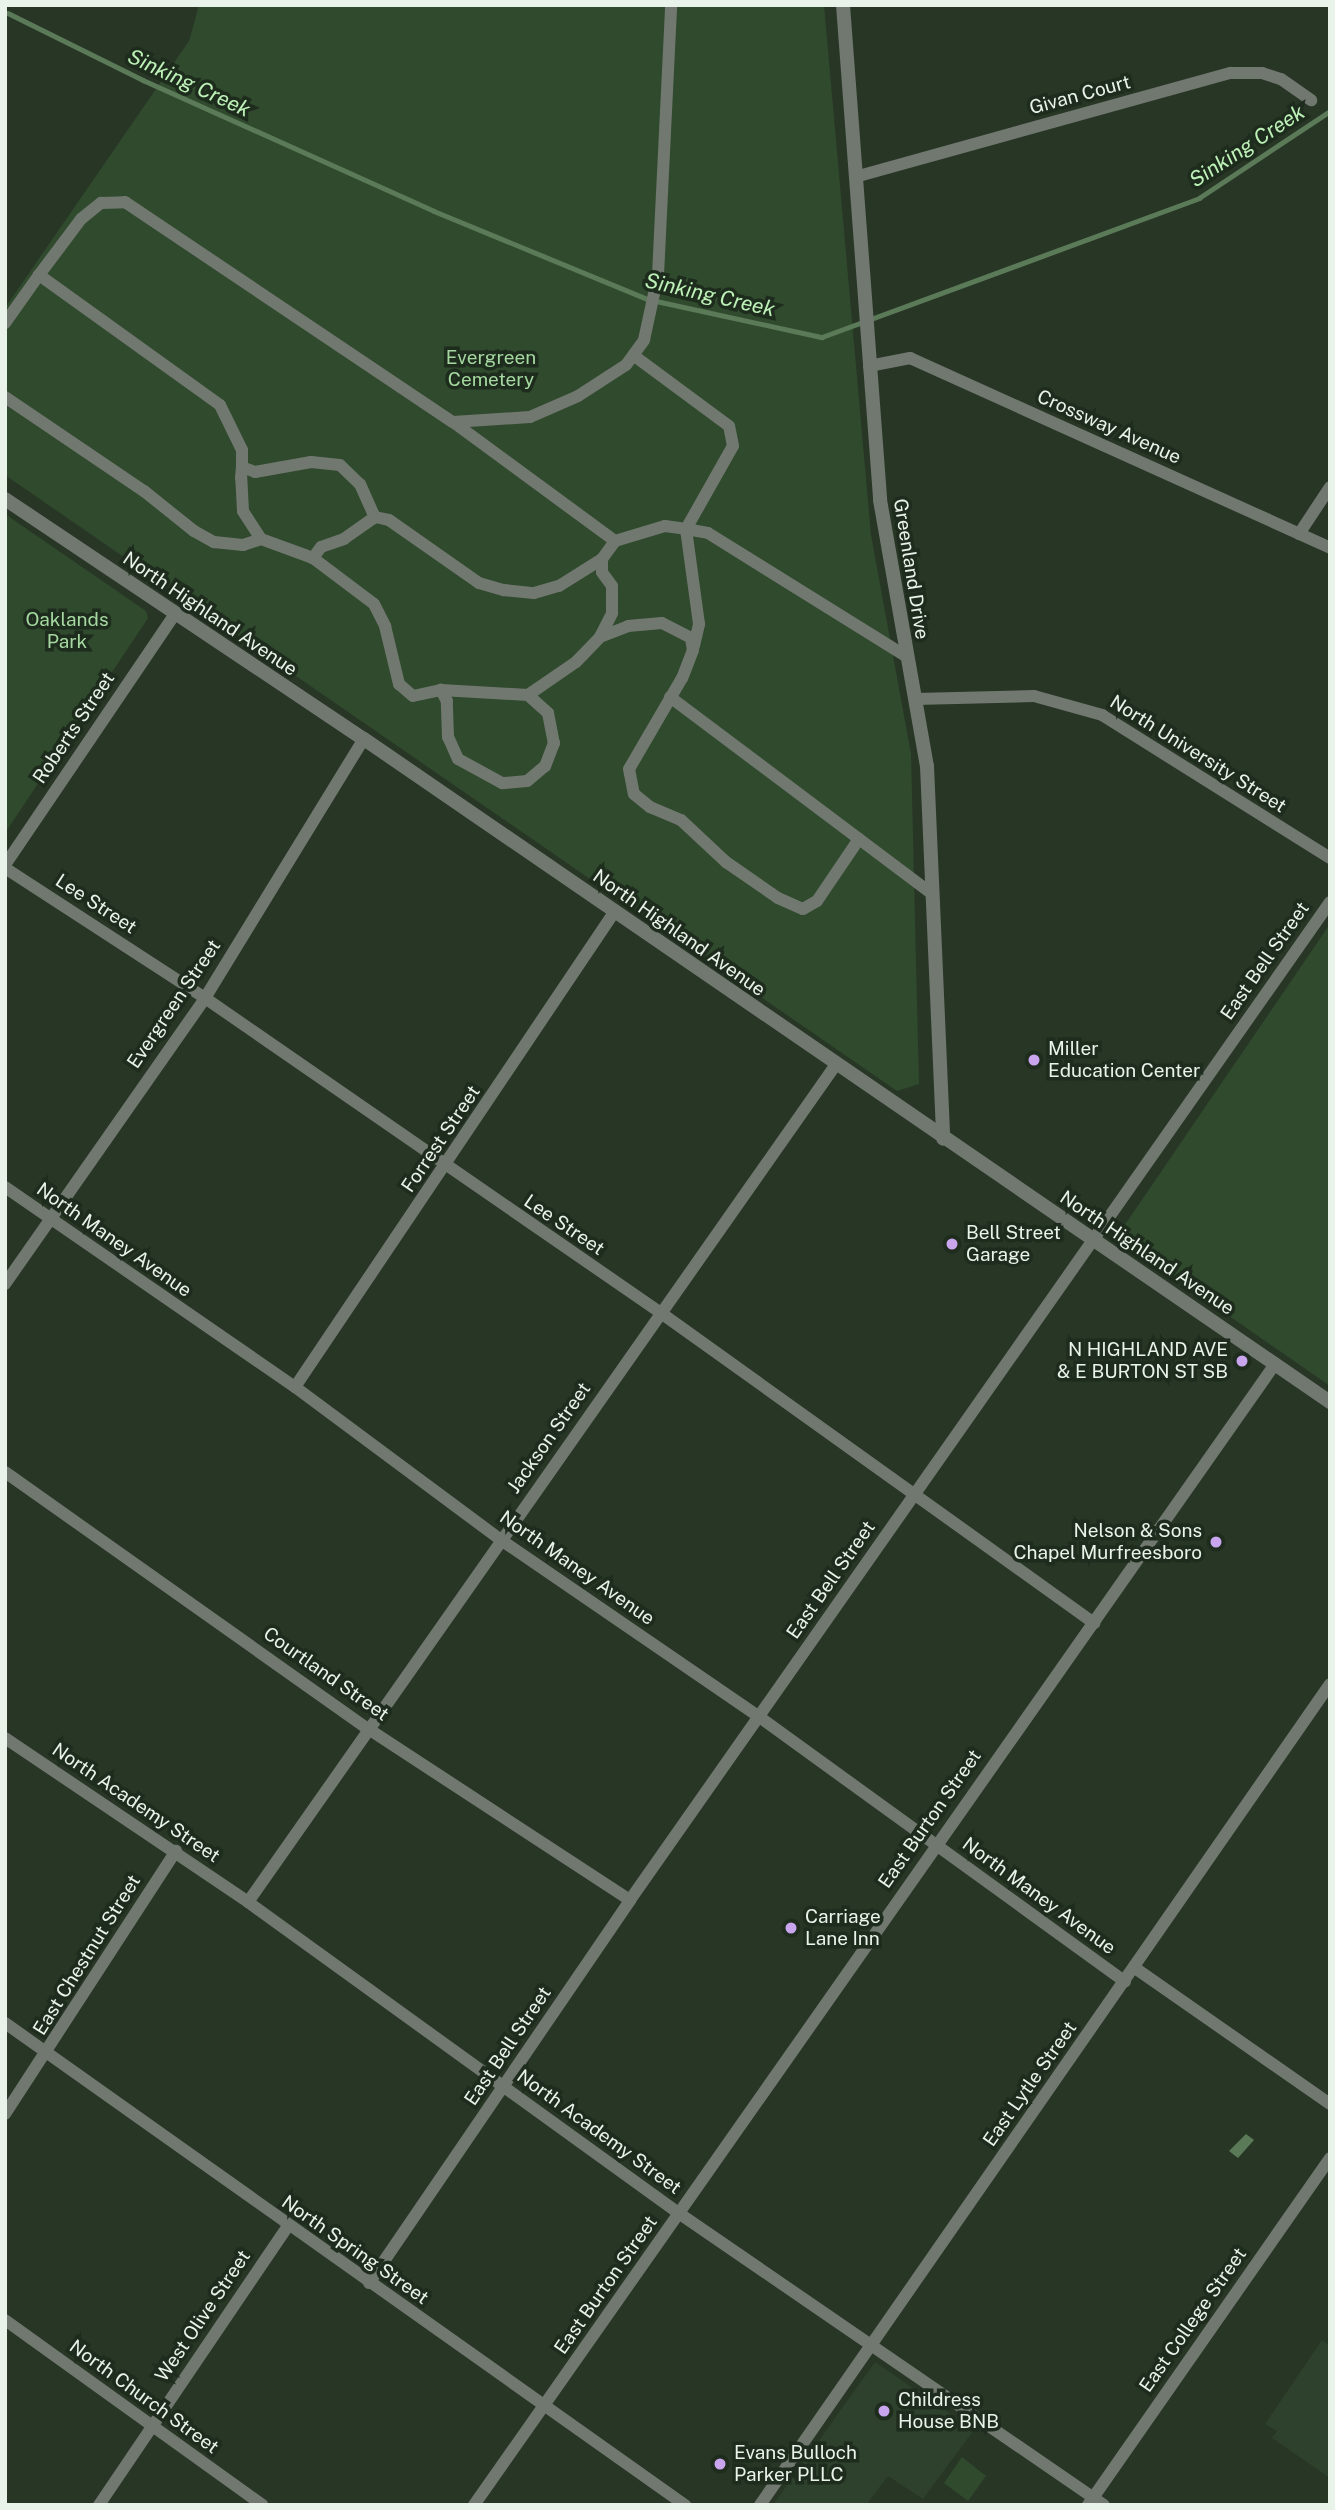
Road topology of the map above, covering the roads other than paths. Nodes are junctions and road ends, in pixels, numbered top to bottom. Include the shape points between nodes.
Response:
1 (671, 5) edge
2 (844, 5) edge
3 (1311, 100) dead end
4 (855, 177) junction
5 (38, 275) junction
6 (5, 323) edge
7 (634, 355) junction
8 (869, 366) junction
9 (5, 397) edge
10 (453, 422) junction
11 (242, 467) junction
12 (1330, 487) edge
13 (5, 499) edge
14 (375, 517) junction
15 (686, 529) junction
16 (1299, 534) junction
17 (261, 539) junction
18 (615, 541) junction
19 (1330, 548) edge
20 (313, 558) junction
21 (602, 559) junction
22 (612, 613) junction
23 (175, 614) junction
24 (628, 626) junction
25 (600, 637) junction
26 (693, 650) junction
27 (907, 657) junction
28 (441, 690) junction
29 (528, 695) junction
30 (670, 697) junction
31 (915, 699) junction
32 (364, 739) junction
33 (859, 839) junction
34 (1330, 858) edge
35 (5, 866) edge
36 (933, 894) junction
37 (1330, 902) edge
38 (615, 911) junction
39 (205, 998) junction
40 (835, 1066) junction
41 (943, 1139) junction
42 (446, 1168) junction
43 (5, 1187) edge
44 (49, 1219) junction
45 (1094, 1240) junction
46 (5, 1284) edge
47 (661, 1313) junction
48 (1275, 1364) junction
49 (295, 1387) junction
50 (1330, 1402) edge
51 (5, 1472) edge
52 (914, 1496) junction
53 (500, 1540) junction
54 (1094, 1623) junction
55 (1330, 1684) edge
56 (758, 1716) junction
57 (370, 1730) junction
58 (5, 1738) edge
59 (934, 1845) junction
60 (176, 1851) junction
61 (630, 1900) junction
62 (248, 1902) junction
63 (1135, 1968) junction
64 (1125, 1982) junction
65 (5, 2023) edge
66 (48, 2052) junction
67 (503, 2087) junction
68 (1330, 2105) edge
69 (5, 2114) edge
70 (1330, 2158) edge
71 (680, 2214) junction
72 (287, 2227) junction
73 (369, 2283) junction
74 (5, 2320) edge
75 (871, 2345) junction
76 (544, 2406) junction
77 (151, 2427) junction
78 (1095, 2502) edge
79 (99, 2505) edge
80 (262, 2505) edge
81 (474, 2505) edge
82 (685, 2505) edge
83 (760, 2505) edge

1 - 7 street via 655,301 645,340
2 - 4 street, Greenland Drive
3 - 4 street, Givan Court via 1262,73 1231,73
4 - 8 street, Greenland Drive
5 - 6 street
5 - 10 street via 80,219 101,203 125,202
5 - 11 street via 220,405 242,450
7 - 10 street via 578,396 530,417
7 - 15 street via 729,426 733,446
8 - 16 street, Crossway Avenue via 910,358
8 - 27 street, Greenland Drive via 880,500
9 - 17 street via 145,491 194,531 214,542 243,545
10 - 18 street
11 - 14 street via 256,472 311,462 340,465 360,484
11 - 17 street via 243,511
12 - 16 street
13 - 23 street, North Highland Avenue
14 - 20 street via 344,539 321,547
14 - 21 street via 389,520 479,583 504,590 534,593 559,586
15 - 18 street via 665,526
15 - 26 street via 699,624
15 - 27 street via 708,533
16 - 19 street, Crossway Avenue
17 - 20 street
18 - 21 street
20 - 28 street via 374,604 385,626 399,684 413,696
21 - 22 street via 602,572 611,586
22 - 24 street
22 - 25 street
23 - 32 street, North Highland Avenue
23 - 35 street, Roberts Street
24 - 25 street
24 - 26 street via 662,623 691,638
25 - 29 street via 576,662
26 - 30 street
27 - 31 street, Greenland Drive
28 - 29 street
28 - 29 street via 447,701 448,737 458,759 502,783 527,781 545,766 554,743 548,713
30 - 33 street
30 - 33 street via 629,769 634,794 650,807 681,820 726,862 778,898 803,909 817,901
31 - 34 street, North University Street via 1034,696 1080,707 1130,732
31 - 36 street, Greenland Drive via 927,766
32 - 38 street, North Highland Avenue
32 - 39 street, Evergreen Street
33 - 36 street
35 - 39 street, Lee Street
36 - 41 street, Greenland Drive
37 - 45 street, East Bell Street
38 - 40 street, North Highland Avenue
38 - 42 street, Forrest Street
39 - 42 street, Lee Street
39 - 44 street, Evergreen Street
40 - 41 street, North Highland Avenue
40 - 47 street, Jackson Street
41 - 45 street, North Highland Avenue
42 - 47 street, Lee Street
42 - 49 street, Forrest Street
43 - 44 street, North Maney Avenue
44 - 46 street, Evergreen Street
44 - 49 street, North Maney Avenue
45 - 48 street, North Highland Avenue
45 - 52 street, East Bell Street
47 - 52 street, Lee Street
47 - 53 street, Jackson Street
48 - 50 street, North Highland Avenue
48 - 54 street, East Burton Street
49 - 53 street, North Maney Avenue
51 - 57 street, Courtland Street
52 - 54 street, Lee Street
52 - 56 street, East Bell Street
53 - 56 street, North Maney Avenue
53 - 57 street, Jackson Street
54 - 59 street, East Burton Street
55 - 63 street, East Lytle Street
56 - 59 street, North Maney Avenue
56 - 61 street, East Bell Street
57 - 61 street, Courtland Street
57 - 62 street, Jackson Street
58 - 60 street, North Academy Street
59 - 64 street, North Maney Avenue
59 - 71 street, East Burton Street
60 - 62 street, North Academy Street
60 - 66 street, East Chestnut Street
61 - 67 street, East Bell Street
62 - 67 street, North Academy Street
63 - 64 street, East Lytle Street
63 - 68 street, North Maney Avenue
64 - 75 street, East Lytle Street
65 - 66 street, North Spring Street
66 - 69 street, East Chestnut Street
66 - 72 street, North Spring Street
67 - 71 street, North Academy Street
67 - 73 street, East Bell Street
70 - 78 street, East College Street
71 - 75 street, North Academy Street
71 - 76 street, East Burton Street
72 - 73 street, North Spring Street
72 - 77 street, West Olive Street
73 - 76 street, North Spring Street
74 - 77 street, North Church Street
75 - 78 street, North Academy Street
75 - 83 street, East Lytle Street
76 - 81 street, East Burton Street
76 - 82 street, North Spring Street
77 - 79 street, West Olive Street
77 - 80 street, North Church Street

